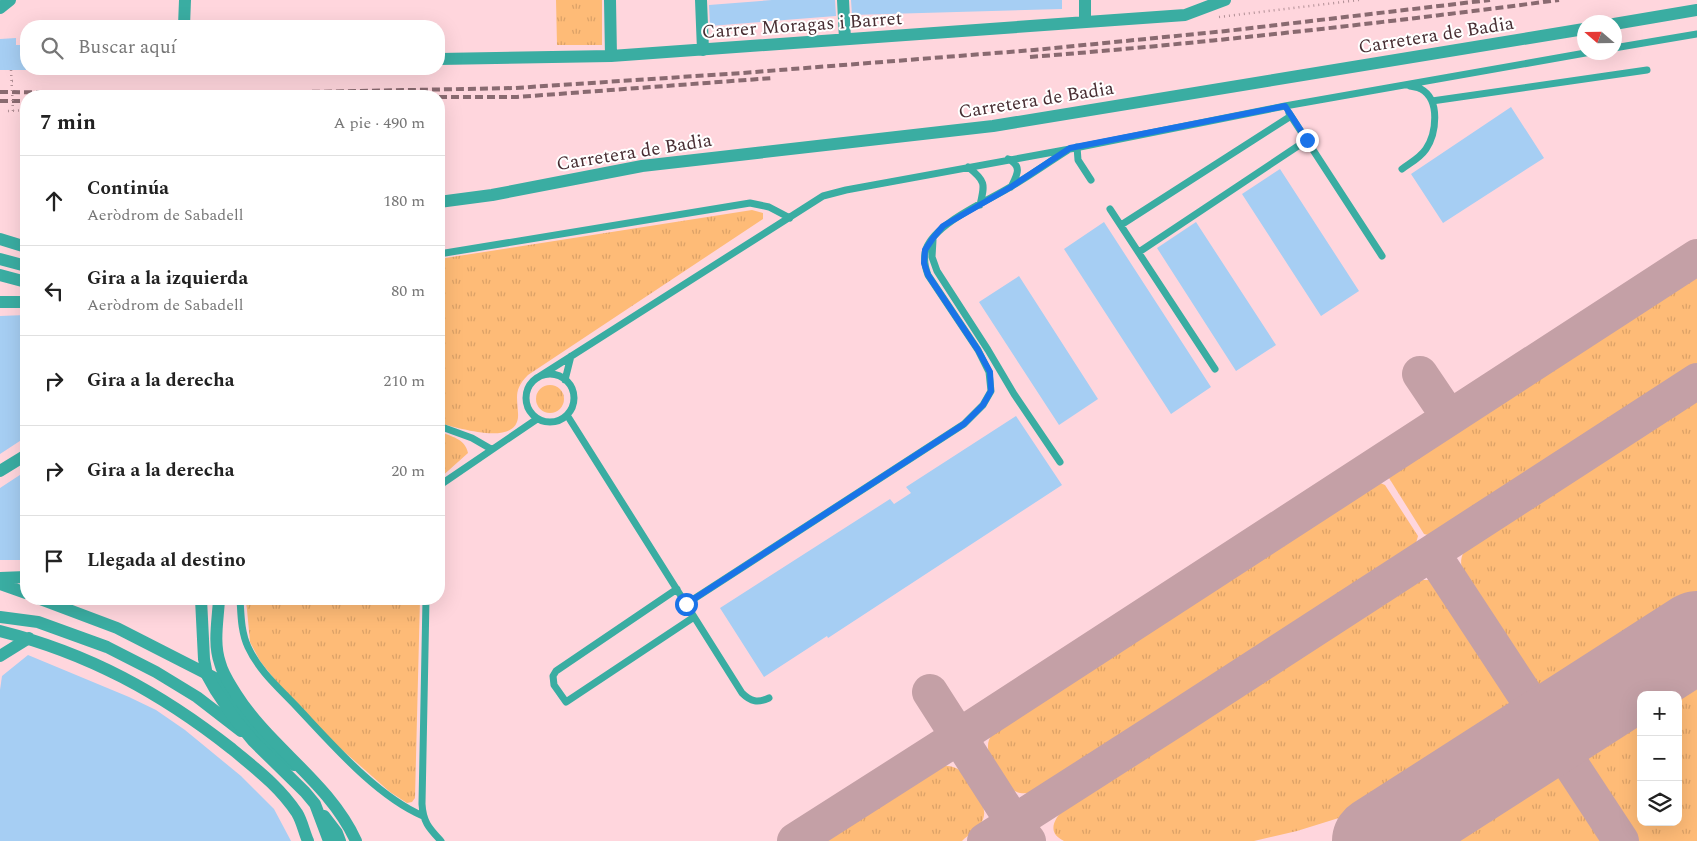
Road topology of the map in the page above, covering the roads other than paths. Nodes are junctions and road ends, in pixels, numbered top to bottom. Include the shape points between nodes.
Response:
1 (10, 0) edge
2 (184, 0) edge
3 (610, 0) edge
4 (701, 0) edge
5 (843, 0) edge
6 (1085, 0) edge
7 (1225, 0) edge
8 (0, 8) edge
9 (1207, 8) edge
10 (1697, 10) edge
11 (184, 20) edge
12 (1085, 22) junction
13 (1622, 23) edge
14 (1577, 30) edge
15 (1697, 34) edge
16 (845, 39) junction
17 (1622, 47) edge
18 (703, 50) junction
19 (1577, 55) edge
20 (611, 56) junction
21 (445, 59) edge
22 (1647, 70) dead end
23 (1408, 85) junction
24 (1432, 101) junction
25 (1285, 106) junction
26 (1291, 116) junction
27 (1307, 140) junction
28 (1073, 148) junction
29 (1008, 159) junction
30 (968, 167) junction
31 (1402, 169) dead end
32 (1091, 180) dead end
33 (1011, 187) junction
34 (492, 195) junction
35 (445, 201) edge
36 (980, 205) junction
37 (445, 208) edge
38 (1110, 209) dead end
39 (790, 218) junction
40 (1121, 225) junction
41 (933, 238) junction
42 (0, 239) edge
43 (20, 240) edge
44 (20, 245) edge
45 (1139, 252) junction
46 (445, 253) edge
47 (1382, 256) dead end
48 (0, 259) edge
49 (20, 264) edge
50 (0, 275) edge
51 (20, 280) edge
52 (0, 302) edge
53 (20, 302) edge
54 (571, 356) junction
55 (1215, 370) dead end
56 (537, 378) junction
57 (566, 380) junction
58 (567, 415) junction
59 (537, 419) junction
60 (445, 428) edge
61 (491, 449) junction
62 (20, 459) edge
63 (1060, 462) dead end
64 (0, 472) edge
65 (445, 482) edge
66 (0, 578) edge
67 (20, 578) edge
68 (0, 584) edge
69 (677, 590) junction
70 (20, 591) edge
71 (686, 604) junction
72 (56, 605) edge
73 (201, 605) edge
74 (218, 605) edge
75 (241, 605) edge
76 (426, 605) edge
77 (0, 617) edge
78 (694, 617) junction
79 (0, 631) edge
80 (29, 638) junction
81 (0, 656) edge
82 (207, 675) junction
83 (769, 698) dead end
84 (253, 741) junction
85 (307, 773) junction
86 (315, 804) junction
87 (423, 816) junction
88 (308, 841) edge
89 (329, 841) edge
90 (340, 841) edge
91 (356, 841) edge
92 (441, 841) edge

1 - 8 street
2 - 11 street
3 - 20 street
4 - 18 street
5 - 16 street
6 - 12 street
7 - 9 street, Carrer Moragas i Barret
9 - 12 street, Carrer Moragas i Barret via 1185,15
10 - 13 street
12 - 16 street, Carrer Moragas i Barret
14 - 34 street, Carretera de Badia via 993,126 642,166
15 - 17 lane
16 - 18 street, Carrer Moragas i Barret
18 - 20 street, Carrer Moragas i Barret
19 - 23 lane
20 - 21 street, Carrer Moragas i Barret
22 - 24 lane
23 - 24 lane via 1423,90
23 - 25 lane
24 - 31 lane via 1435,120 1432,137 1426,150
25 - 26 lane
25 - 28 lane
26 - 27 lane
26 - 40 lane
27 - 45 lane
27 - 47 lane
28 - 29 lane
28 - 32 lane
28 - 33 lane
29 - 30 lane
29 - 33 lane via 1015,162 1018,174
30 - 36 lane via 984,182
30 - 39 lane via 823,196
33 - 36 lane
34 - 35 street
34 - 37 street
36 - 41 lane via 943,226
38 - 40 lane
39 - 46 lane via 769,207 750,203
39 - 54 lane
40 - 45 lane
41 - 63 lane via 932,257 937,271
41 - 71 lane via 925,250 924,263 928,275 990,372 991,391 983,405 964,424
42 - 43 street
42 - 44 street
45 - 55 lane
48 - 49 street
50 - 51 street
52 - 53 street
54 - 56 lane
54 - 57 lane
56 - 57 lane via 552,374
56 - 59 lane via 527,390 526,398 527,406
57 - 58 lane via 573,394
58 - 59 lane via 552,422
58 - 69 lane
59 - 61 lane
60 - 61 lane
61 - 65 lane
62 - 64 street
66 - 67 street
68 - 70 street
69 - 71 lane
69 - 78 lane via 556,671 554,685 566,702
71 - 78 lane
72 - 82 street via 117,628
73 - 82 street
74 - 85 street via 216,642 226,678 246,710
75 - 87 lane via 243,632 259,666 345,758 394,800
76 - 87 lane
77 - 84 street via 38,622 107,647 197,697
78 - 83 lane via 742,694 755,702
79 - 80 street
80 - 81 street
80 - 88 street via 104,667 164,700 210,732 272,782 298,814
82 - 84 street
82 - 85 street via 215,678 243,717 276,752
84 - 86 street
85 - 91 street via 348,823
86 - 89 street
86 - 90 street
87 - 92 lane

